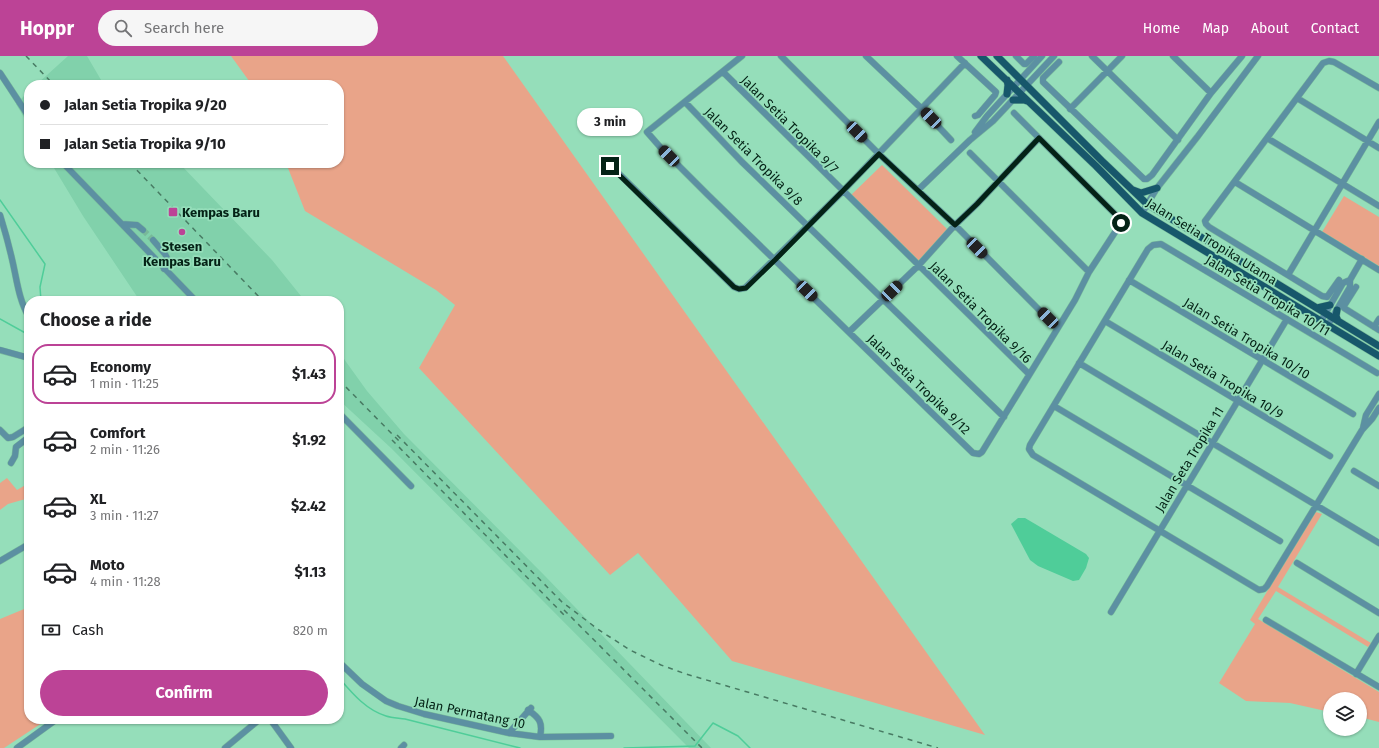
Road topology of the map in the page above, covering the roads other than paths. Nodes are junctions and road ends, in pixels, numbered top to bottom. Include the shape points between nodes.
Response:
1 (742, 56) edge
2 (781, 56) edge
3 (866, 56) edge
4 (957, 56) edge
5 (982, 56) edge
6 (997, 56) edge
7 (1016, 56) edge
8 (1054, 56) edge
9 (1092, 56) edge
10 (1122, 56) edge
11 (1174, 56) edge
12 (1242, 56) edge
13 (1258, 56) edge
14 (1038, 57) edge
15 (1059, 62) dead end
16 (965, 63) junction
17 (1045, 66) junction
18 (1107, 71) junction
19 (723, 72) junction
20 (0, 73) edge
21 (1020, 79) junction
22 (1007, 80) junction
23 (1026, 85) junction
24 (1013, 87) junction
25 (1379, 88) edge
26 (1019, 93) junction
27 (1211, 93) junction
28 (1007, 94) junction
29 (1297, 98) junction
30 (1013, 100) junction
31 (685, 102) junction
32 (1000, 102) junction
33 (1029, 102) junction
34 (921, 108) junction
35 (1006, 108) junction
36 (24, 109) edge
37 (1070, 109) junction
38 (1014, 113) dead end
39 (975, 116) dead end
40 (1379, 122) edge
41 (1039, 138) junction
42 (1267, 138) junction
43 (952, 140) dead end
44 (970, 140) junction
45 (1178, 140) junction
46 (1368, 142) junction
47 (1379, 148) edge
48 (970, 153) dead end
49 (879, 154) junction
50 (609, 164) dead end
51 (68, 168) edge
52 (998, 181) junction
53 (1235, 182) junction
54 (1342, 184) junction
55 (1157, 188) junction
56 (918, 190) junction
57 (1133, 190) junction
58 (843, 191) junction
59 (1147, 204) junction
60 (1379, 206) edge
61 (1142, 213) junction
62 (0, 216) edge
63 (122, 224) junction
64 (955, 225) junction
65 (808, 226) junction
66 (143, 230) tunnel mouth
67 (1315, 230) junction
68 (153, 240) tunnel mouth
69 (1362, 259) junction
70 (775, 260) junction
71 (919, 265) junction
72 (164, 269) junction
73 (1379, 270) edge
74 (1089, 272) junction
75 (1288, 275) junction
76 (1129, 280) junction
77 (1339, 280) dead end
78 (1350, 280) junction
79 (1356, 287) dead end
80 (1337, 293) junction
81 (191, 296) edge
82 (1344, 297) junction
83 (883, 300) junction
84 (24, 307) edge
85 (1317, 308) junction
86 (1333, 308) junction
87 (1325, 313) junction
88 (1287, 319) junction
89 (1335, 319) junction
90 (1379, 319) edge
91 (1321, 321) junction
92 (1105, 322) junction
93 (1328, 325) junction
94 (1057, 328) junction
95 (1376, 328) edge
96 (849, 332) junction
97 (1379, 346) edge
98 (0, 350) edge
99 (1379, 356) edge
100 (24, 357) edge
101 (1262, 360) junction
102 (1080, 363) junction
103 (1377, 373) dead end
104 (1029, 374) junction
105 (1379, 394) edge
106 (1238, 401) junction
107 (1054, 406) junction
108 (1379, 408) edge
109 (1353, 414) dead end
110 (1004, 417) junction
111 (344, 418) edge
112 (0, 430) edge
113 (1362, 430) junction
114 (24, 431) edge
115 (24, 441) edge
116 (1212, 443) junction
117 (1330, 456) dead end
118 (11, 463) dead end
119 (1354, 471) dead end
120 (1186, 485) junction
121 (411, 486) dead end
122 (1379, 486) edge
123 (1316, 505) junction
124 (1158, 531) junction
125 (1280, 541) dead end
126 (1379, 543) edge
127 (24, 547) edge
128 (0, 561) edge
129 (1297, 563) dead end
130 (1111, 612) dead end
131 (1379, 613) edge
132 (1266, 620) dead end
133 (1379, 636) edge
134 (344, 667) edge
135 (1356, 674) junction
136 (1379, 687) edge
137 (50, 724) edge
138 (254, 724) edge
139 (274, 724) edge
140 (509, 733) junction
141 (611, 736) dead end
142 (540, 738) junction
143 (17, 748) edge
144 (225, 748) edge
145 (291, 748) edge

1 - 19 street
2 - 49 street
3 - 34 street
4 - 16 street
5 - 22 main road, Jalan Setia Tropika Utama
6 - 21 main road, Jalan Setia Tropika Utama
7 - 14 street via 1024,64
8 - 17 street
9 - 18 street
10 - 18 street
11 - 27 street
12 - 27 street
13 - 55 street
14 - 17 street
14 - 21 street
15 - 37 street via 1042,81
16 - 34 street
16 - 39 street via 996,92
17 - 23 street
18 - 37 street
18 - 45 street
19 - 31 street
19 - 58 street, Jalan Setia Tropika 9/7
20 - 36 street
21 - 23 main road, Jalan Setia Tropika Utama
21 - 24 street
22 - 24 main road, Jalan Setia Tropika Utama
22 - 28 main road
23 - 26 street
23 - 57 main road, Jalan Setia Tropika Utama
24 - 26 main road, Jalan Setia Tropika Utama
24 - 28 street
25 - 29 street via 1334,62 1326,62
26 - 30 street
26 - 33 main road, Jalan Setia Tropika Utama
27 - 45 street
28 - 32 street
29 - 42 street
29 - 46 street
30 - 33 main road
30 - 35 street
31 - 65 street, Jalan Setia Tropika 9/8
31 - 70 street, Jalan Setia Tropika 9/12 via 647,132
32 - 35 street
32 - 44 street
33 - 61 main road, Jalan Setia Tropika Utama
34 - 43 street
34 - 49 street
35 - 44 street
37 - 45 street via 1141,178 1150,177
38 - 41 street
40 - 46 street
41 - 52 street
41 - 74 street via 1118,217 1121,223
42 - 53 street
42 - 54 street
44 - 56 street
46 - 47 street
46 - 54 street
48 - 52 street
49 - 56 street
49 - 58 street
50 - 70 street via 734,287 746,288
51 - 63 street
52 - 64 street
52 - 74 street
53 - 67 street
53 - 75 street via 1206,224
54 - 60 street
54 - 67 street
55 - 57 main road via 1141,193
55 - 59 street
56 - 64 street
57 - 59 main road, Jalan Setia Tropika Utama
58 - 65 street
58 - 71 street, Jalan Setia Tropika 9/7
59 - 61 street
59 - 85 main road, Jalan Setia Tropika Utama
61 - 91 main road, Jalan Setia Tropika Utama
62 - 84 street
63 - 66 street via 137,225
63 - 72 street
64 - 71 street
64 - 94 street
65 - 70 street
65 - 83 street, Jalan Setia Tropika 9/8
67 - 69 street
67 - 75 street
68 - 72 street via 168,260
69 - 73 street
69 - 78 street
70 - 96 street, Jalan Setia Tropika 9/12
71 - 83 street
71 - 104 street, Jalan Setia Tropika 9/16
72 - 81 street
74 - 94 street
75 - 77 street via 1325,297
76 - 88 street, Jalan Setia Tropika 10/11 via 1148,249 1161,244
76 - 92 street
76 - 101 street, Jalan Setia Tropika 10/10
78 - 80 street via 1343,283
78 - 82 street via 1350,287
79 - 95 street via 1344,308
80 - 82 street
80 - 86 street
82 - 86 street
83 - 96 street
83 - 110 street, Jalan Setia Tropika 9/8
85 - 86 main road
85 - 87 main road, Jalan Setia Tropika Utama
86 - 87 street
86 - 89 main road
87 - 89 main road, Jalan Setia Tropika Utama
87 - 91 street
88 - 101 street, Jalan Seta Tropika 11
88 - 103 street, Jalan Setia Tropika 10/11
89 - 93 street
89 - 97 main road, Jalan Setia Tropika Utama
90 - 95 street
91 - 93 main road, Jalan Setia Tropika Utama
92 - 102 street
92 - 106 street, Jalan Setia Tropika 10/9
93 - 99 main road, Jalan Setia Tropika Utama
94 - 104 street
96 - 110 street, Jalan Setia Tropika 9/12 via 973,453 982,452
98 - 100 street
101 - 106 street, Jalan Seta Tropika 11
101 - 109 street, Jalan Setia Tropika 10/10
102 - 107 street
102 - 116 street
104 - 110 street
105 - 113 street via 1366,415
106 - 116 street, Jalan Seta Tropika 11
106 - 117 street, Jalan Setia Tropika 10/9
107 - 120 street
107 - 124 street via 1030,446 1031,453
108 - 113 street
111 - 121 street
112 - 114 street via 8,438
113 - 123 street
115 - 118 street via 16,447
116 - 120 street, Jalan Seta Tropika 11
116 - 123 street
119 - 122 street
120 - 124 street, Jalan Seta Tropika 11
120 - 125 street
123 - 124 street via 1267,586 1259,590
123 - 126 street
124 - 130 street, Jalan Seta Tropika 11
127 - 128 street
129 - 131 street
132 - 135 street
133 - 135 street
134 - 140 street, Jalan Permatang 10 via 362,684 392,704 424,714
135 - 136 street
137 - 143 street
138 - 144 street
139 - 145 street
140 - 142 street, Jalan Permatang 10
140 - 142 street via 530,709 541,723
141 - 142 street, Jalan Permatang 10

